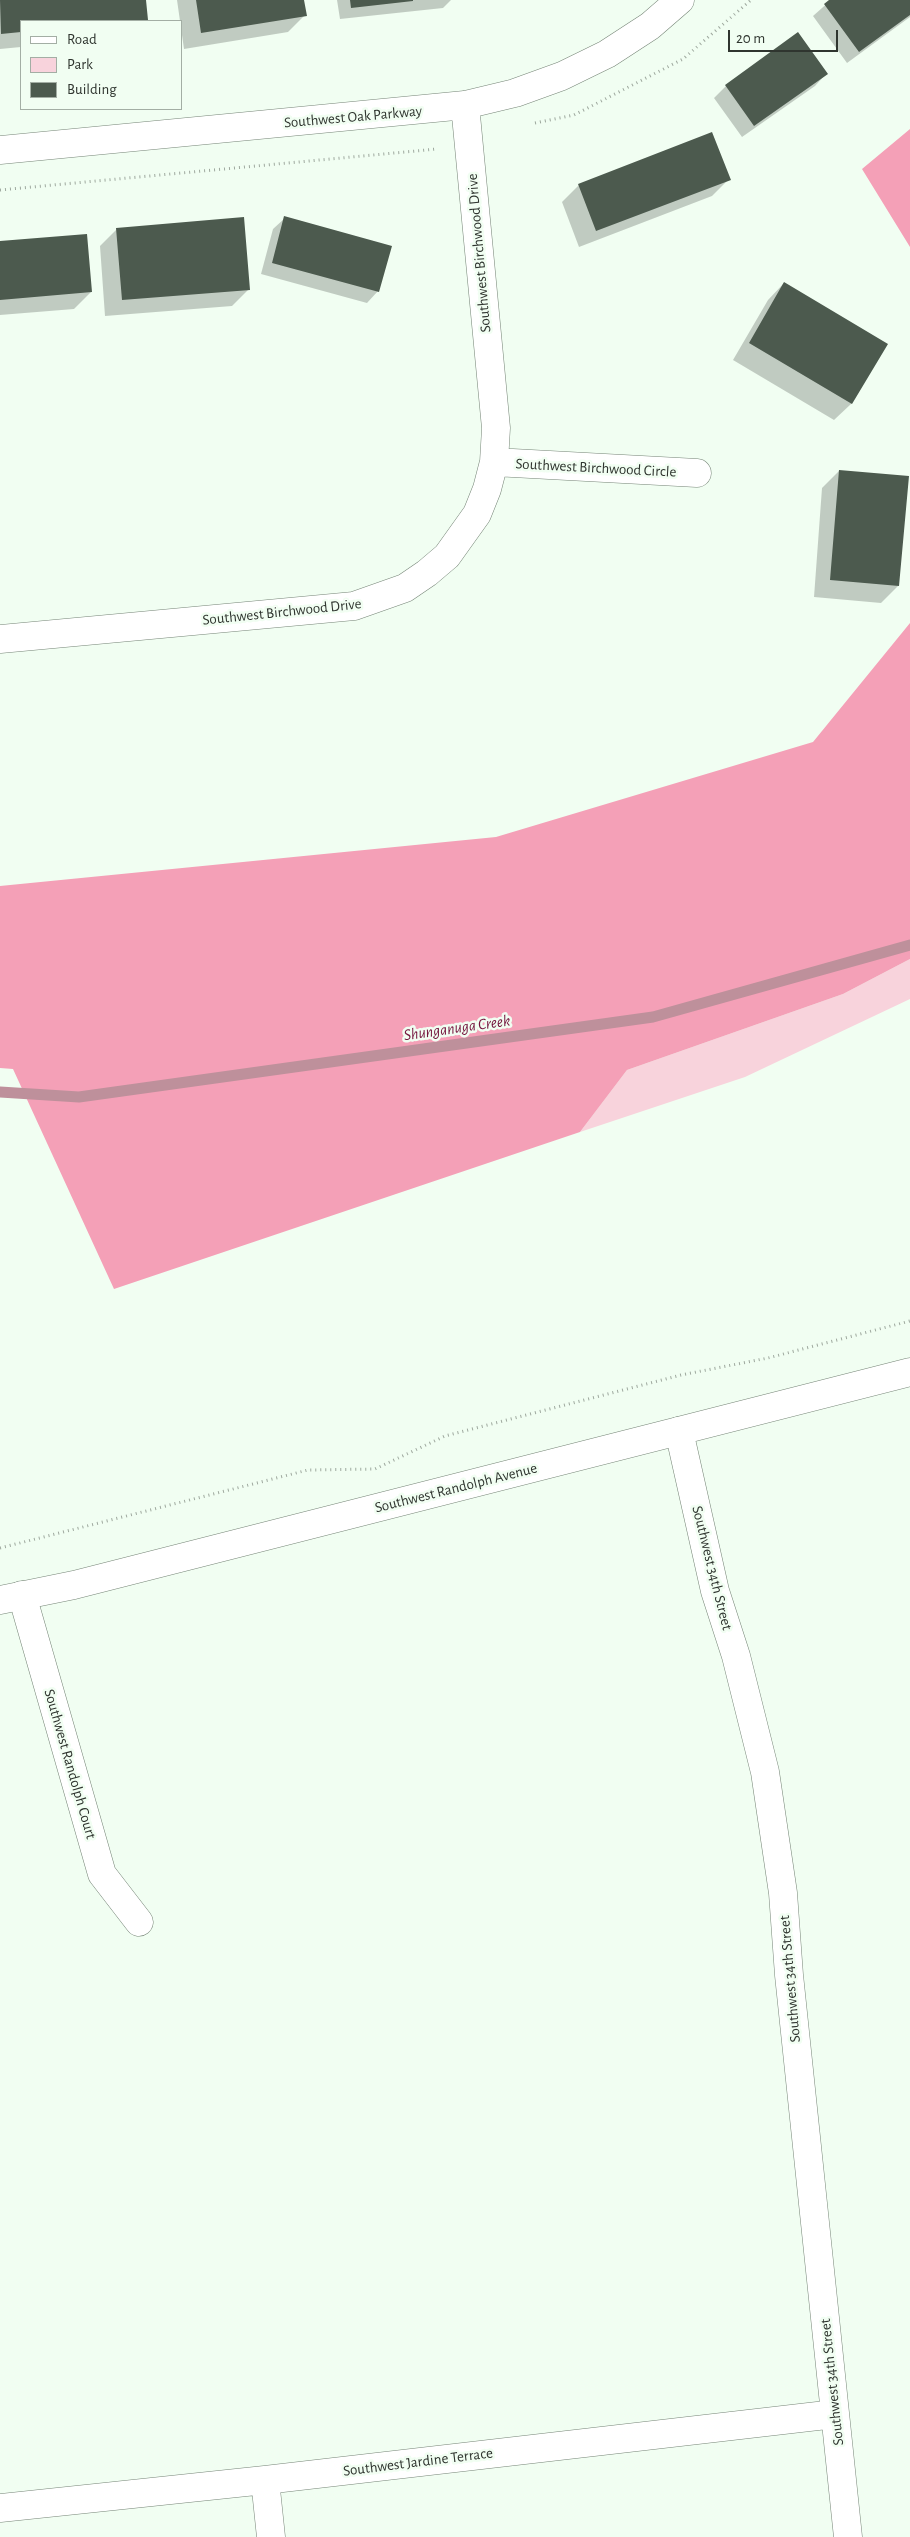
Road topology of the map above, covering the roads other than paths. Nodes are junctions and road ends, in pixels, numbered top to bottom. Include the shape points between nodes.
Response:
1 (680, 0) edge
2 (465, 105) junction
3 (0, 150) edge
4 (494, 462) junction
5 (697, 473) dead end
6 (0, 639) edge
7 (910, 1372) edge
8 (680, 1431) junction
9 (11, 1597) edge
10 (140, 1922) dead end
11 (835, 2414) junction
12 (265, 2480) junction
13 (0, 2508) edge
14 (271, 2537) edge
15 (848, 2537) edge

1 - 2 street, Southwest Oak Parkway via 650,26 607,54 562,76 515,93
2 - 3 street, Southwest Oak Parkway
2 - 4 street, Southwest Birchwood Drive via 496,428
4 - 5 street, Southwest Birchwood Circle
4 - 6 street, Southwest Birchwood Drive via 477,514 447,556 405,588 368,602 354,606
7 - 8 street, Southwest Randolph Avenue
8 - 9 street, Southwest Randolph Avenue via 84,1583
8 - 11 street, Southwest 34th Street via 715,1591 765,1772 783,1893
9 - 10 street, Southwest Randolph Court via 102,1874
11 - 12 street, Southwest Jardine Terrace
11 - 15 street, Southwest 34th Street
12 - 13 street, Southwest Jardine Terrace
12 - 14 street

